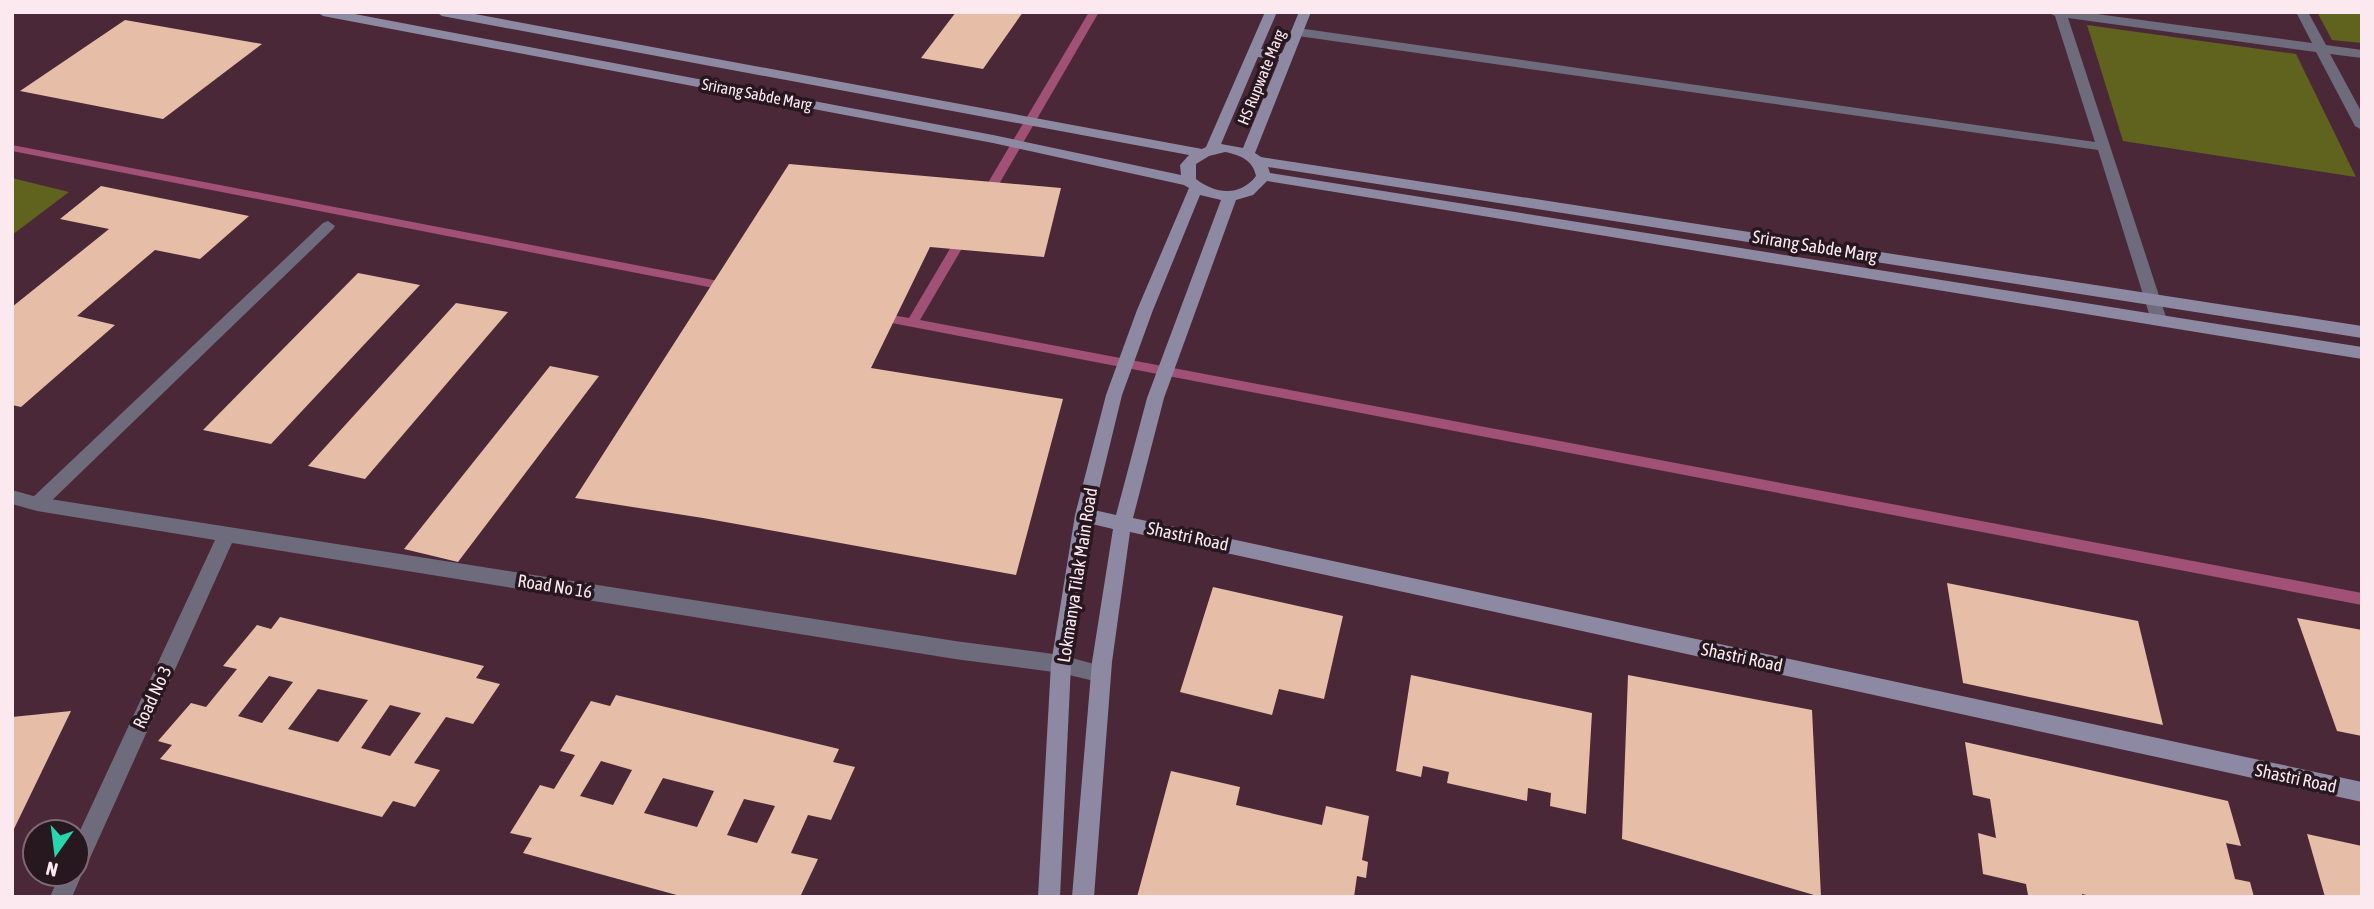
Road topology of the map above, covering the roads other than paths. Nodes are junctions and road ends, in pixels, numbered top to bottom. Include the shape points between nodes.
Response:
1 (323, 12) edge
2 (439, 12) edge
3 (1271, 12) edge
4 (1306, 12) edge
5 (2302, 12) edge
6 (2057, 13) edge
7 (416, 29) junction
8 (1298, 32) junction
9 (2321, 49) junction
10 (1254, 52) junction
11 (2362, 54) edge
12 (1288, 58) junction
13 (798, 78) junction
14 (779, 99) junction
15 (943, 104) junction
16 (2362, 126) edge
17 (927, 127) junction
18 (2103, 147) junction
19 (1207, 151) junction
20 (1253, 157) junction
21 (1262, 176) junction
22 (1193, 184) junction
23 (1372, 186) junction
24 (1230, 196) junction
25 (328, 226) dead end
26 (2151, 300) junction
27 (2159, 320) junction
28 (2362, 332) edge
29 (2362, 354) edge
30 (12, 497) edge
31 (37, 503) junction
32 (1084, 514) junction
33 (1123, 522) junction
34 (227, 534) junction
35 (1061, 664) junction
36 (1098, 673) junction
37 (2362, 792) edge
38 (91, 830) edge
39 (1049, 897) edge
40 (1083, 897) edge

1 - 7 street, Srirang Sabde Marg
2 - 7 street
2 - 13 street
3 - 10 street
4 - 8 street, HS Rupwate Marg
5 - 9 street
6 - 9 street
6 - 18 street
7 - 14 street, Srirang Sabde Marg
8 - 12 street, HS Rupwate Marg
8 - 18 street
9 - 11 street
9 - 16 street
10 - 12 street
10 - 19 street
12 - 20 street, HS Rupwate Marg
13 - 14 street
13 - 15 street
14 - 17 street, Srirang Sabde Marg
15 - 17 street
15 - 19 street
17 - 22 street, Srirang Sabde Marg
18 - 26 street
19 - 20 street via 1225,148
19 - 22 street via 1187,165
20 - 21 street
20 - 23 street
21 - 23 street, Srirang Sabde Marg
21 - 24 street via 1252,190
22 - 24 street via 1205,193
22 - 32 street, Lokmanya Tilak Main Road via 1114,395
23 - 26 street
23 - 27 street, Srirang Sabde Marg
24 - 33 street, Lokmanya Tilak Main Road via 1154,401
25 - 31 street
26 - 27 street
26 - 28 street
27 - 29 street, Srirang Sabde Marg
30 - 31 street, Road No 16
31 - 34 street, Road No 16
32 - 33 street, Shastri Road
32 - 35 street, Lokmanya Tilak Main Road
33 - 36 street, Lokmanya Tilak Main Road
33 - 37 street, Shastri Road
34 - 35 street, Road No 16
34 - 38 street, Road No 3
35 - 36 street, Road No 16
35 - 39 street, Lokmanya Tilak Main Road
36 - 40 street, Lokmanya Tilak Main Road

